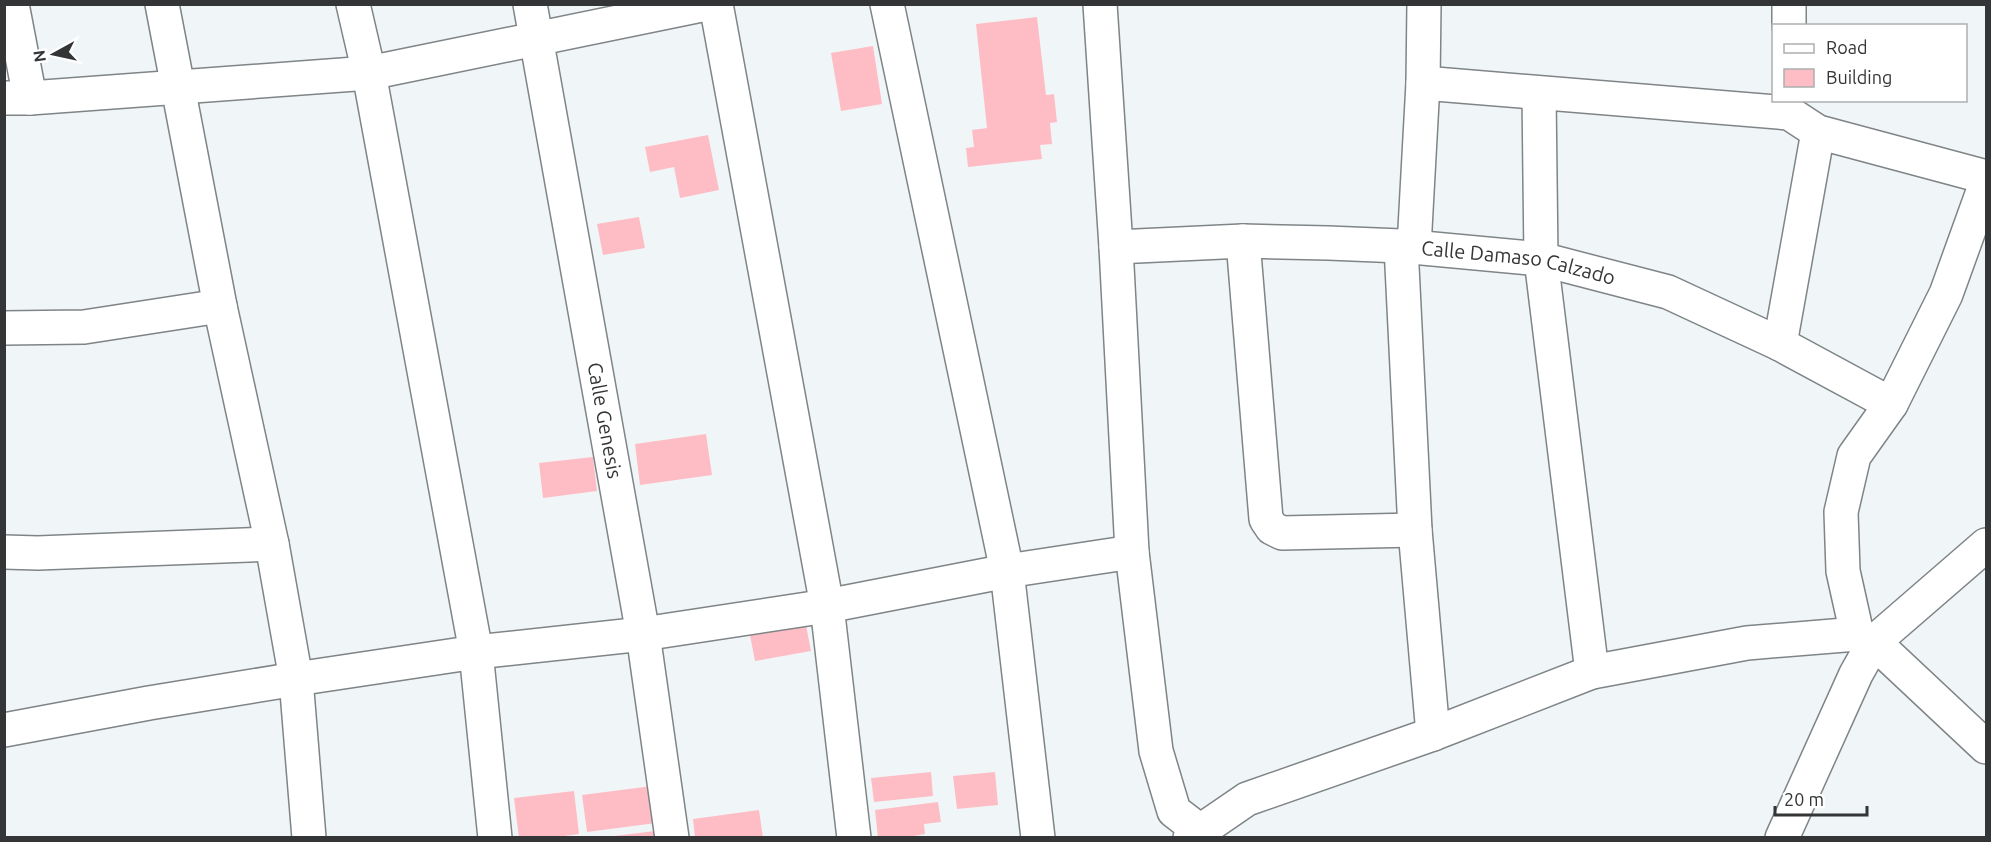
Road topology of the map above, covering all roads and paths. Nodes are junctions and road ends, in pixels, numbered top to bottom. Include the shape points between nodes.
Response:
1 (12, 4) edge
2 (162, 4) edge
3 (353, 4) edge
4 (530, 4) edge
5 (706, 4) edge
6 (716, 4) edge
7 (887, 4) edge
8 (1100, 4) edge
9 (1424, 4) edge
10 (1789, 4) edge
11 (1789, 24) edge
12 (536, 39) junction
13 (369, 73) junction
14 (1423, 83) junction
15 (179, 87) junction
16 (1539, 94) junction
17 (17, 98) edge
18 (1789, 107) edge
19 (1818, 132) junction
20 (1986, 177) edge
21 (1986, 183) edge
22 (1243, 241) junction
23 (1116, 247) junction
24 (1407, 247) junction
25 (1541, 259) junction
26 (220, 306) junction
27 (4, 328) edge
28 (1780, 344) junction
29 (1891, 404) junction
30 (1415, 530) junction
31 (272, 544) junction
32 (1986, 545) edge
33 (4, 552) edge
34 (1132, 552) junction
35 (1007, 571) junction
36 (827, 606) junction
37 (643, 634) junction
38 (1865, 638) junction
39 (476, 652) junction
40 (1592, 672) junction
41 (296, 679) junction
42 (4, 730) edge
43 (1432, 734) junction
44 (1986, 747) edge
45 (1198, 835) edge
46 (309, 837) edge
47 (495, 837) edge
48 (672, 837) edge
49 (854, 837) edge
50 (1038, 837) edge
51 (1782, 837) edge

1 - 17 street
2 - 15 street
3 - 13 street
4 - 12 street, Calle Genesis
5 - 12 street
6 - 36 street
7 - 35 street
8 - 23 street
9 - 14 street
10 - 11 street
12 - 13 street
12 - 37 street, Calle Genesis
13 - 15 street
13 - 39 street
14 - 16 street
14 - 24 street
15 - 17 street
15 - 26 street
16 - 18 street
16 - 25 street
18 - 19 street
19 - 20 street
19 - 28 street
21 - 29 street via 1946,294
22 - 23 street, Calle Damaso Calzado
22 - 24 street, Calle Damaso Calzado
22 - 30 street via 1266,519 1282,533
23 - 34 street
24 - 25 street, Calle Damaso Calzado
24 - 30 street
25 - 28 street, Calle Damaso Calzado via 1668,292
25 - 40 street
26 - 27 street via 84,327
26 - 31 street
28 - 29 street, Calle Damaso Calzado
29 - 38 street via 1854,456 1841,512 1843,571
30 - 43 street
31 - 33 street
31 - 41 street
32 - 38 street
34 - 35 street
34 - 45 street via 1156,751 1174,811
35 - 36 street
35 - 50 street
36 - 37 street
36 - 49 street
37 - 39 street
37 - 48 street, Calle Genesis
38 - 40 street via 1747,643
38 - 44 street
38 - 51 street via 1856,674
39 - 41 street
39 - 47 street
40 - 43 street
41 - 42 street
41 - 46 street
43 - 45 street via 1247,800

